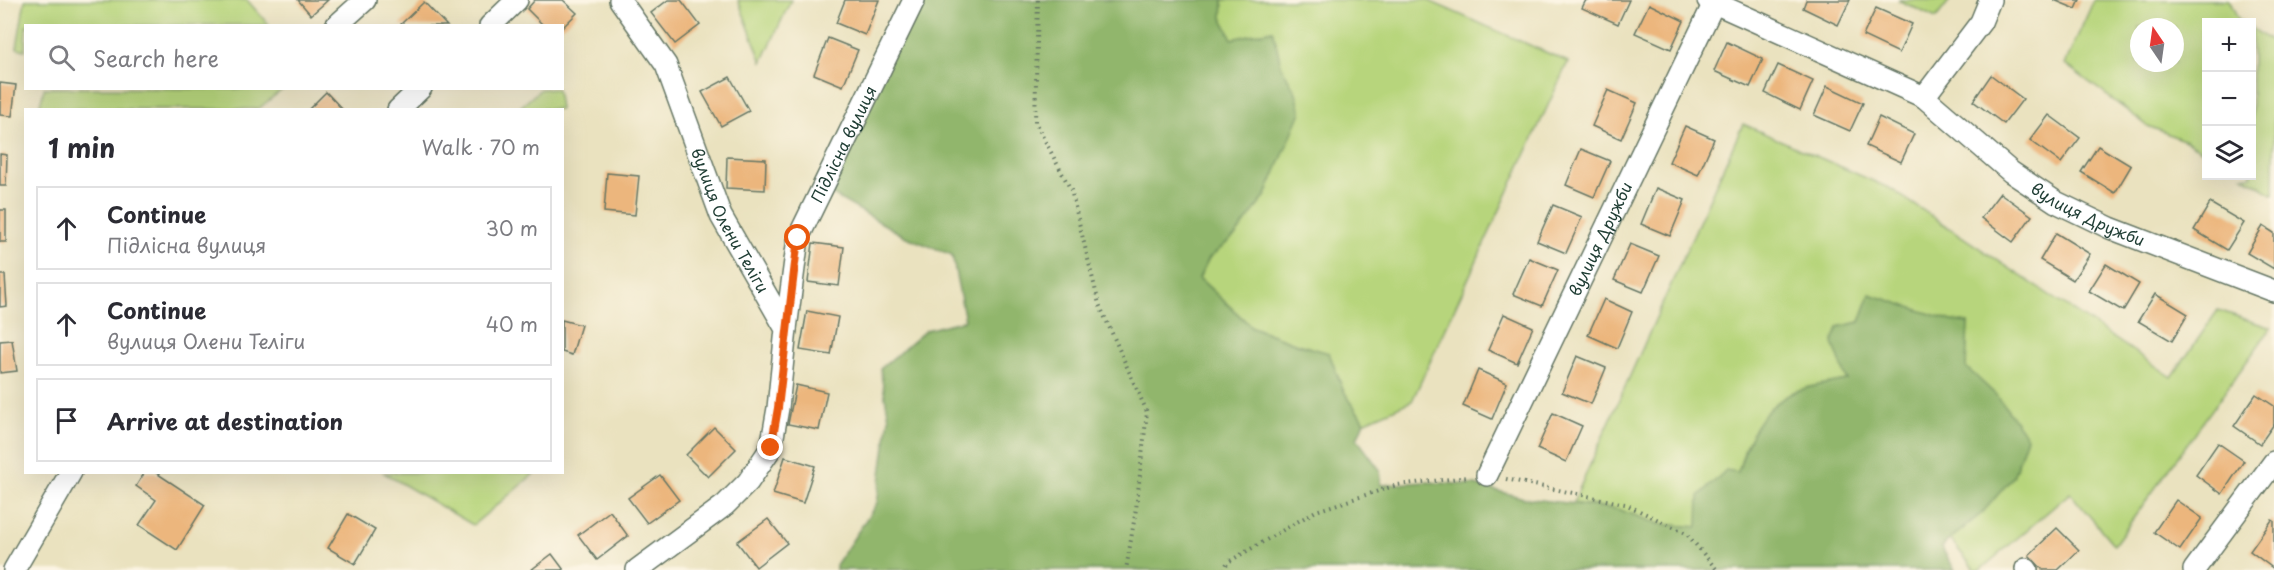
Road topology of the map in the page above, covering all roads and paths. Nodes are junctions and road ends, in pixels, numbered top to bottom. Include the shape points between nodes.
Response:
1 (364, 0) edge
2 (517, 0) edge
3 (620, 0) edge
4 (914, 0) edge
5 (1038, 0) edge
6 (1990, 0) edge
7 (1711, 1) edge
8 (338, 24) edge
9 (492, 24) edge
10 (419, 90) edge
11 (1924, 97) junction
12 (400, 108) edge
13 (2274, 291) edge
14 (786, 329) junction
15 (2274, 462) edge
16 (1487, 475) junction
17 (66, 479) edge
18 (14, 570) edge
19 (637, 570) edge
20 (1126, 570) edge
21 (1222, 570) edge
22 (1717, 570) edge
23 (2194, 570) edge

1 - 8 street
2 - 9 street
3 - 14 street, вулиця Олени Теліги via 666,65 721,216
4 - 14 street, Підлісна вулиця via 798,238
5 - 20 path via 1035,122 1071,190 1099,304 1147,412
6 - 11 street via 1982,22
7 - 11 street, вулиця Дружби
7 - 16 street, вулиця Дружби
10 - 12 street
11 - 13 street, вулиця Дружби via 2011,172 2056,202 2110,228
14 - 19 street via 771,448 748,482 725,505
15 - 23 street
16 - 21 path via 1397,485 1316,511 1228,562
16 - 22 path via 1625,504 1686,533
17 - 18 street

